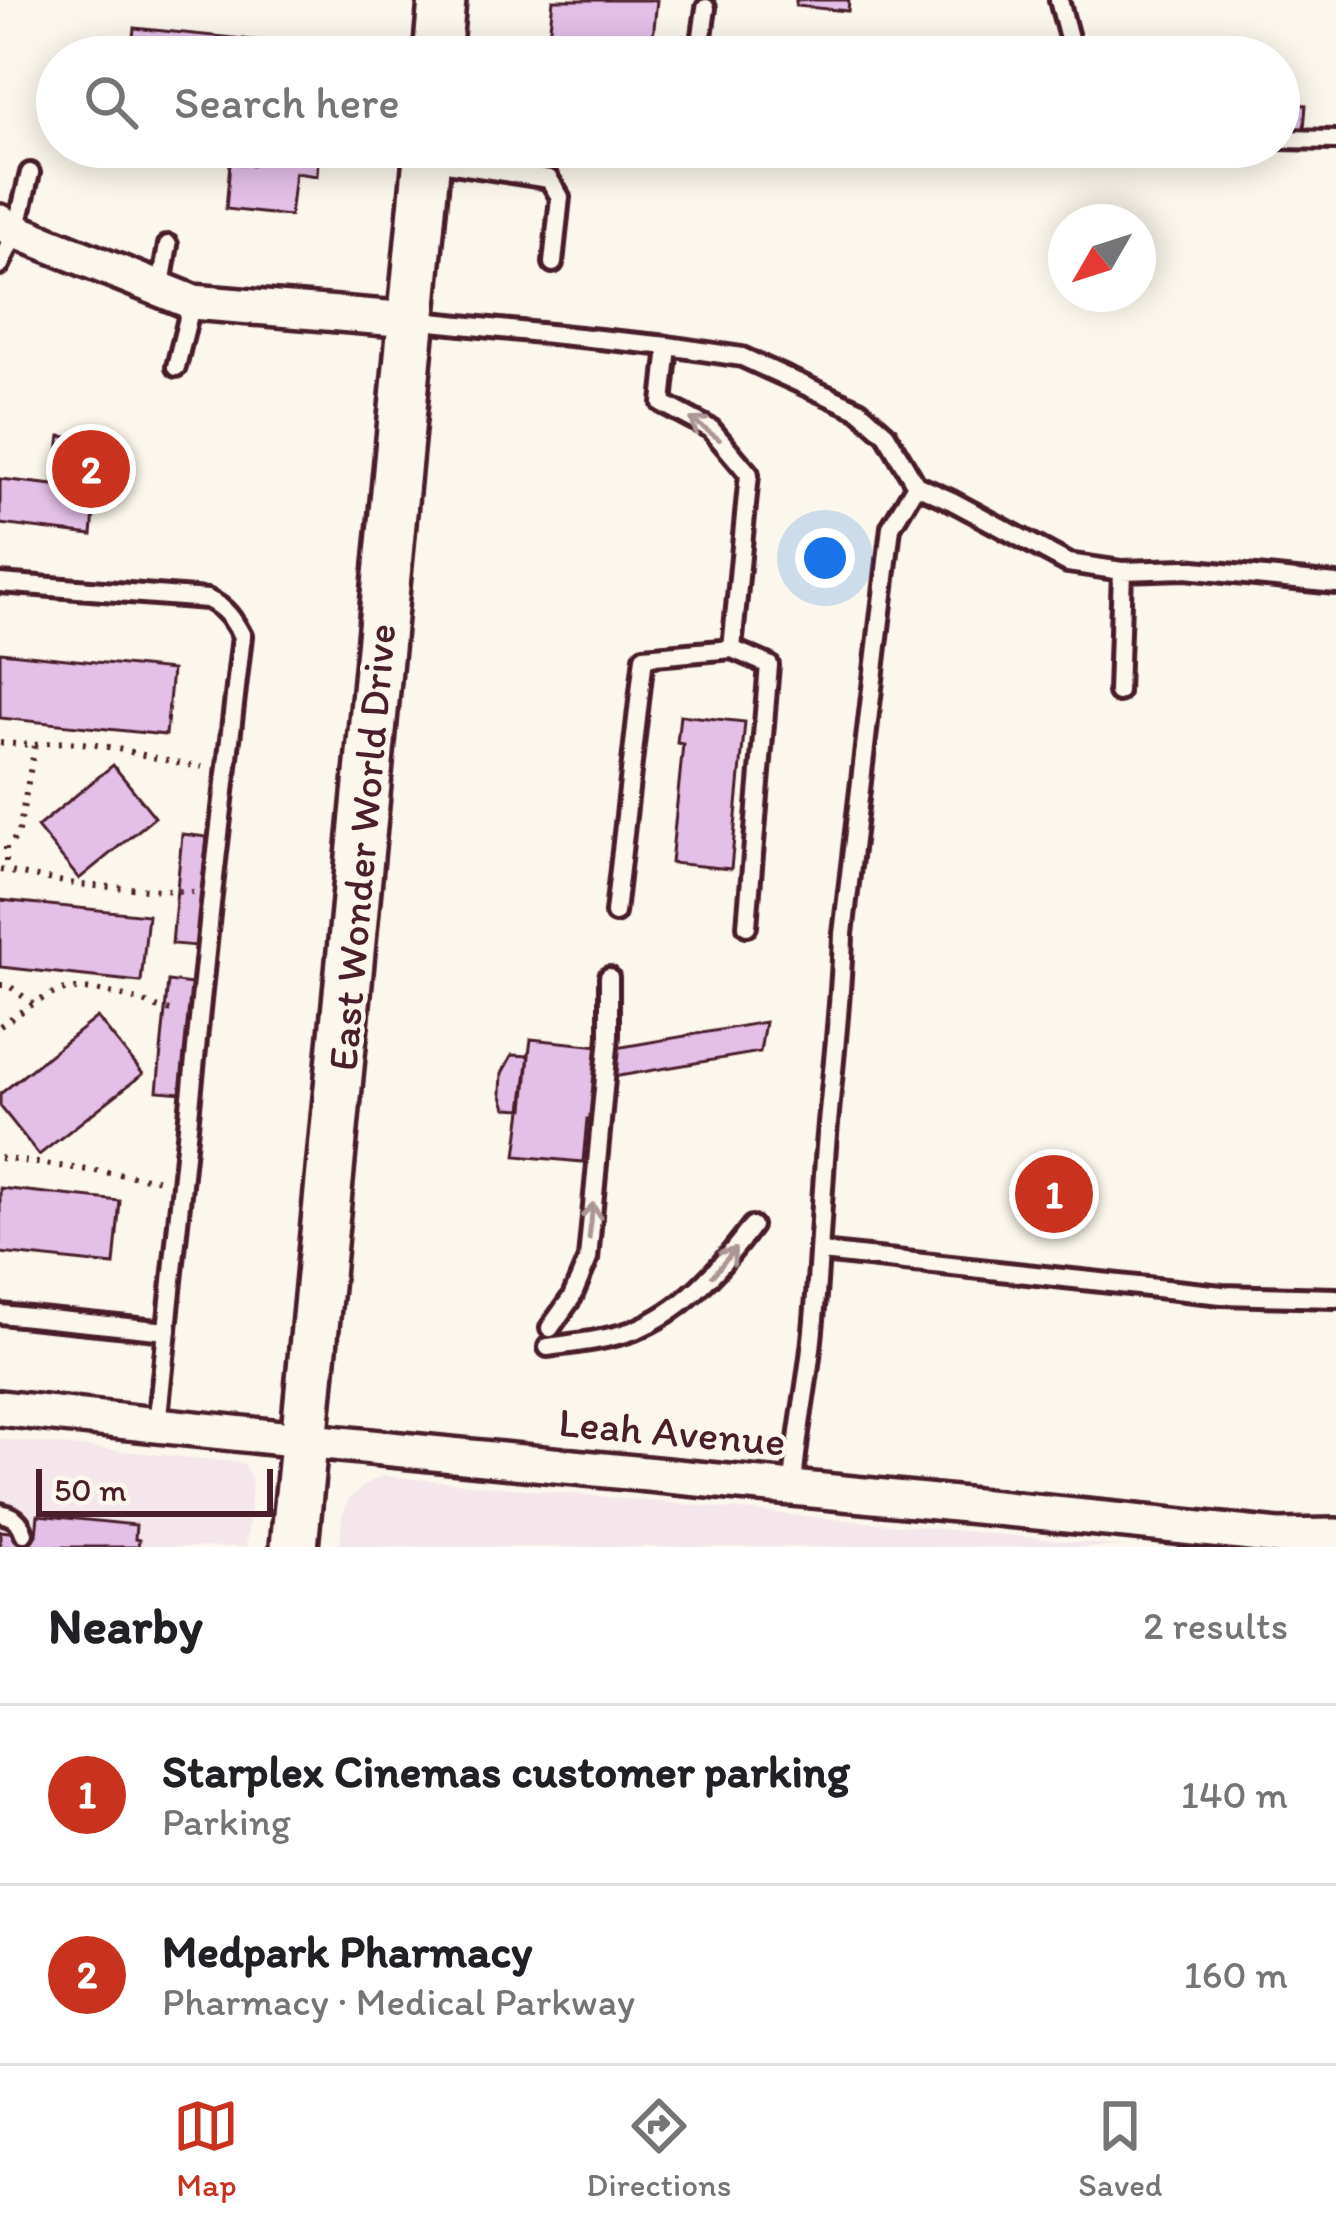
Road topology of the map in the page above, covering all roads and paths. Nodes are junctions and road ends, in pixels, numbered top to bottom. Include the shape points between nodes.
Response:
1 (442, 0) edge
2 (1059, 0) edge
3 (706, 8) dead end
4 (438, 36) edge
5 (702, 36) edge
6 (1068, 36) edge
7 (1300, 139) edge
8 (1336, 140) edge
9 (426, 168) edge
10 (497, 168) edge
11 (30, 173) dead end
12 (8, 227) edge
13 (168, 245) dead end
14 (553, 263) dead end
15 (0, 265) edge
16 (176, 296) junction
17 (411, 320) junction
18 (668, 346) junction
19 (176, 367) dead end
20 (916, 485) junction
21 (1122, 572) junction
22 (0, 583) edge
23 (1336, 584) edge
24 (732, 649) junction
25 (1118, 692) dead end
26 (0, 742) edge
27 (35, 745) junction
28 (227, 770) junction
29 (3, 870) edge
30 (212, 893) junction
31 (615, 913) dead end
32 (747, 926) dead end
33 (608, 977) dead end
34 (0, 985) edge
35 (33, 1004) junction
36 (201, 1013) junction
37 (0, 1026) edge
38 (0, 1158) edge
39 (183, 1183) junction
40 (752, 1226) dead end
41 (821, 1252) junction
42 (1336, 1298) edge
43 (0, 1314) edge
44 (167, 1331) junction
45 (0, 1408) edge
46 (157, 1426) junction
47 (305, 1442) junction
48 (794, 1486) junction
49 (0, 1513) edge
50 (24, 1533) dead end
51 (1336, 1536) edge
52 (1230, 1540) edge
53 (294, 1547) edge

1 - 4 main road
2 - 6 lane
3 - 5 lane
7 - 8 lane
9 - 17 main road, East Wonder World Drive
10 - 14 lane via 548,179 560,197
11 - 12 lane
12 - 15 lane
12 - 16 street
13 - 16 lane
16 - 17 street
16 - 19 lane
17 - 18 lane
17 - 47 main road, East Wonder World Drive
18 - 20 lane via 742,357 859,410 886,434
24 -> 18 lane via 749,475 711,429 662,403
20 - 21 lane via 1068,563
20 - 41 lane via 891,527 888,551 843,934
21 - 23 lane via 1185,569
21 - 25 lane
22 - 28 lane via 222,606 242,637
24 - 31 lane via 644,657
24 - 32 lane via 769,664
26 - 27 path
27 - 28 path via 61,740
27 - 29 path via 18,836 6,847
28 - 30 lane
29 - 30 path via 99,887
30 - 36 lane
33 - 40 lane via 588,1259 549,1337 632,1331 664,1315 712,1277
34 - 35 path
35 - 36 path via 82,987 157,1010
35 - 37 path
36 - 39 lane
38 - 39 path
39 - 44 lane
41 - 42 lane via 1222,1295
41 - 48 lane
43 - 44 lane
44 - 46 lane
45 - 46 street, Leah Avenue
46 - 47 street, Leah Avenue
47 - 48 street, Leah Avenue
47 - 53 main road, East Wonder World Drive
48 - 52 street, Leah Avenue
49 - 50 lane via 13,1516
51 - 52 street, Leah Avenue

